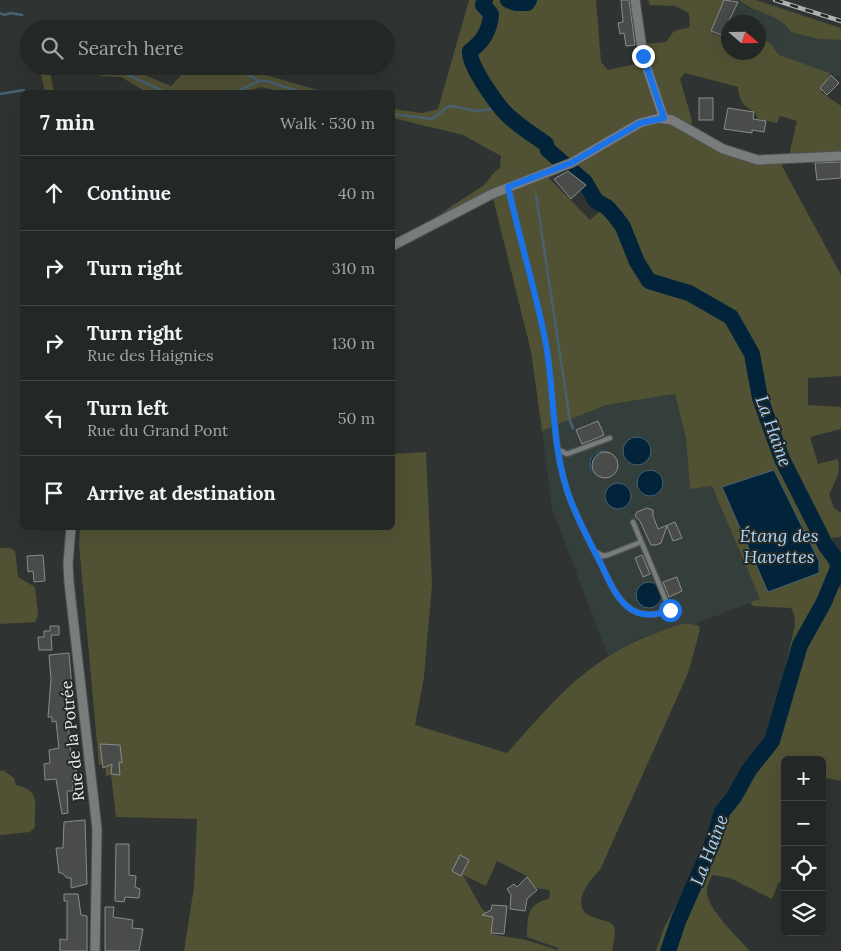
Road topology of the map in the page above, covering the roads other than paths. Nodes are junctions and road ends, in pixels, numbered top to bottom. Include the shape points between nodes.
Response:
1 (636, 0) edge
2 (664, 118) junction
3 (841, 156) edge
4 (508, 187) junction
5 (395, 244) edge
6 (610, 438) dead end
7 (559, 450) junction
8 (633, 522) dead end
9 (70, 530) edge
10 (640, 542) junction
11 (594, 551) junction
12 (95, 951) edge

1 - 2 street via 643,56
2 - 3 street via 723,150 758,160
2 - 4 street via 640,123 571,163
4 - 5 street
4 - 7 lane via 545,339
6 - 7 lane via 567,454
7 - 11 lane via 569,495
8 - 10 lane
9 - 12 street, Rue de la Potrée via 69,582 93,756 97,840
10 - 11 lane via 608,556
10 - 11 lane via 670,610 660,614 637,612 620,601

